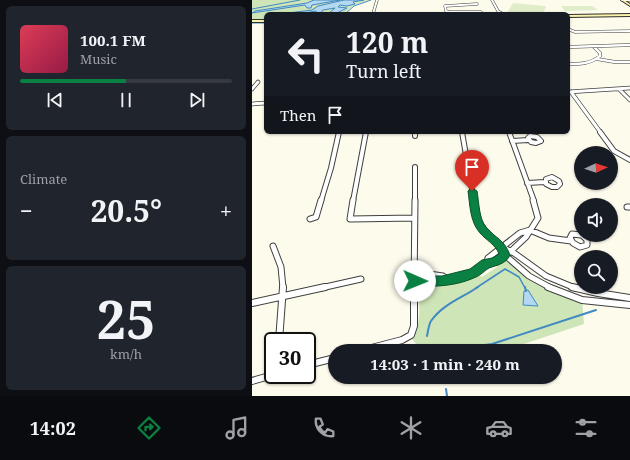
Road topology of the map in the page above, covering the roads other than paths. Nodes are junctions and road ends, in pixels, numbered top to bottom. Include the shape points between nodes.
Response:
1 (377, 0) edge
2 (458, 0) edge
3 (492, 0) edge
4 (622, 0) edge
5 (630, 0) edge
6 (460, 4) junction
7 (477, 4) dead end
8 (630, 5) edge
9 (374, 12) edge
10 (481, 12) dead end
11 (500, 12) edge
12 (630, 15) edge
13 (570, 16) edge
14 (264, 21) edge
15 (252, 22) edge
16 (570, 30) edge
17 (630, 31) edge
18 (593, 46) junction
19 (630, 46) edge
20 (570, 47) edge
21 (597, 59) junction
22 (630, 62) edge
23 (570, 64) edge
24 (258, 82) dead end
25 (630, 88) edge
26 (620, 89) junction
27 (252, 90) edge
28 (570, 92) edge
29 (630, 100) edge
30 (264, 103) edge
31 (252, 104) edge
32 (340, 134) edge
33 (366, 134) edge
34 (462, 134) edge
35 (510, 134) edge
36 (528, 140) dead end
37 (512, 141) junction
38 (630, 160) edge
39 (415, 168) dead end
40 (545, 182) dead end
41 (527, 183) junction
42 (414, 218) junction
43 (310, 219) dead end
44 (530, 230) junction
45 (574, 234) edge
46 (570, 241) junction
47 (588, 242) edge
48 (274, 246) dead end
49 (502, 247) junction
50 (511, 251) junction
51 (505, 255) junction
52 (486, 264) junction
53 (415, 272) junction
54 (361, 279) dead end
55 (446, 279) junction
56 (415, 281) junction
57 (282, 296) junction
58 (630, 298) edge
59 (252, 303) edge
60 (630, 305) edge
61 (280, 332) edge
62 (387, 344) edge
63 (328, 360) edge
64 (316, 363) edge
65 (264, 378) edge
66 (252, 381) edge

1 - 9 street
2 - 6 street
3 - 11 street
4 - 5 street
4 - 8 street
6 - 7 street
6 - 10 street via 447,4 446,11
12 - 13 street
14 - 15 street
16 - 17 street via 575,32
18 - 19 street
18 - 20 street
18 - 21 street via 600,53
21 - 22 street
21 - 23 street via 587,63
24 - 27 street
25 - 26 street
26 - 28 street
26 - 29 street
28 - 38 street via 614,151
30 - 31 street
32 - 43 street via 316,217
33 - 42 street via 350,218
34 - 49 street via 478,221 483,230
35 - 37 street
36 - 37 street
37 - 41 street
39 - 42 street
40 - 41 street
41 - 44 street via 538,218
42 - 53 street
44 - 46 street via 549,238
44 - 49 street via 520,233
44 - 50 street
45 - 46 street via 570,236
46 - 47 street via 579,247 585,246
48 - 57 street via 282,264
49 - 50 street
49 - 51 street
49 - 52 street via 488,258
50 - 51 street
50 - 58 street via 547,276 568,285 605,296
51 - 52 street
51 - 60 street via 523,271 544,284 575,298
52 - 55 street via 473,273
53 - 55 street via 443,276
53 - 56 street
54 - 57 street
55 - 56 street via 442,282
56 - 62 street via 414,326 411,335
57 - 59 street
57 - 61 street
63 - 64 street
65 - 66 street

